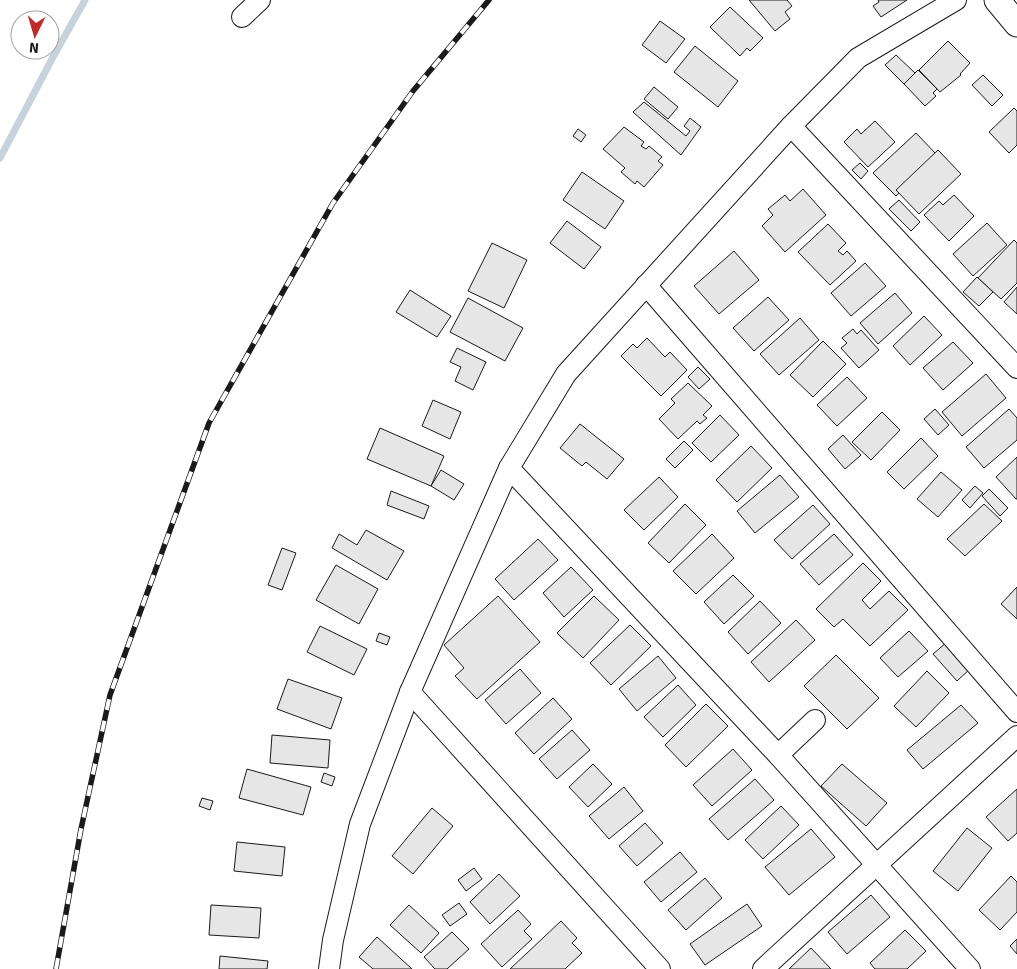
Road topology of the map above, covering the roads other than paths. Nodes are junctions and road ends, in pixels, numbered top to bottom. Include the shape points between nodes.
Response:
1 (260, 0) edge
2 (956, 0) edge
3 (997, 0) edge
4 (242, 17) dead end
5 (1017, 24) edge
6 (791, 126) junction
7 (646, 285) junction
8 (1017, 368) edge
9 (509, 468) junction
10 (410, 692) junction
11 (1017, 712) edge
12 (815, 720) dead end
13 (1017, 736) edge
14 (778, 755) junction
15 (876, 865) junction
16 (329, 969) edge
17 (660, 969) edge
18 (763, 969) edge
19 (970, 969) edge

1 - 4 street
2 - 6 street via 858,58
3 - 5 street
6 - 7 street
6 - 8 street
7 - 9 street via 566,374
7 - 11 street
9 - 10 street
9 - 14 street
10 - 16 street via 360,824
10 - 17 street
12 - 14 street
13 - 15 street
14 - 15 street
15 - 18 street
15 - 19 street

